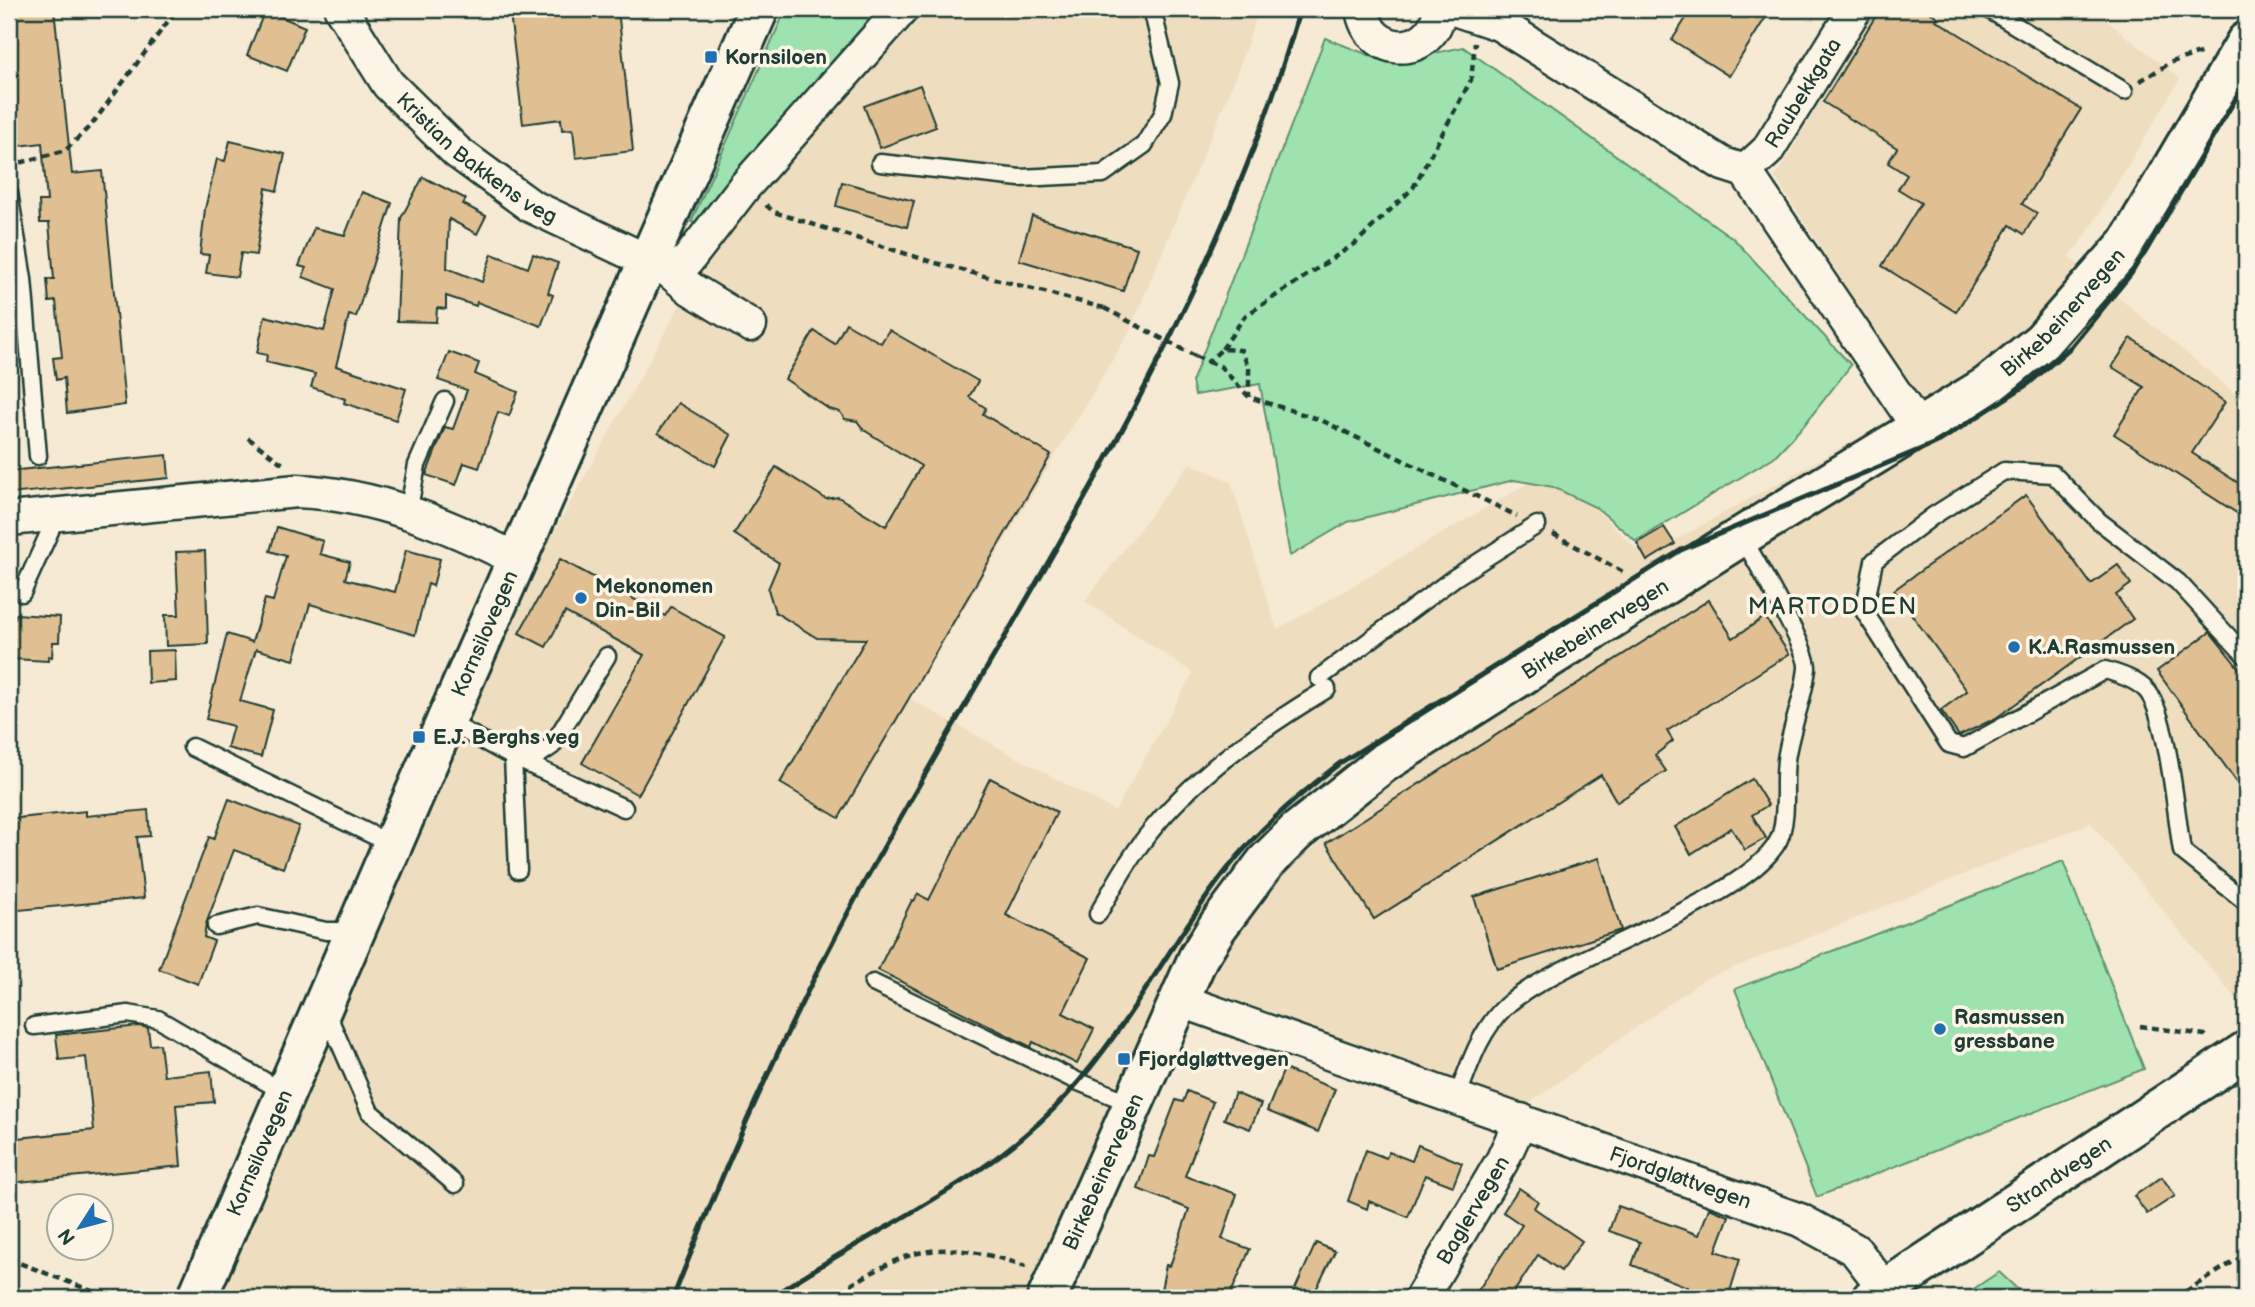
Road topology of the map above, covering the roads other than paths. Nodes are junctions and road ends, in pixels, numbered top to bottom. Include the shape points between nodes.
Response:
1 (341, 9) edge
2 (760, 9) edge
3 (902, 9) edge
4 (1152, 9) edge
5 (1362, 9) edge
6 (1440, 9) edge
7 (1855, 9) edge
8 (1988, 9) edge
9 (1469, 13) edge
10 (2228, 42) edge
11 (2124, 90) road end
12 (880, 163) dead end
13 (1745, 171) junction
14 (9, 193) edge
15 (659, 267) junction
16 (750, 325) dead end
17 (445, 401) dead end
18 (1918, 428) junction
19 (38, 456) dead end
20 (408, 513) junction
21 (53, 514) junction
22 (9, 519) edge
23 (1537, 525) road end
24 (1742, 536) junction
25 (518, 560) junction
26 (22, 593) dead end
27 (607, 656) dead end
28 (2246, 656) edge
29 (446, 721) junction
30 (192, 747) dead end
31 (513, 757) junction
32 (624, 808) dead end
33 (393, 845) junction
34 (518, 870) dead end
35 (2246, 902) edge
36 (1098, 915) dead end
37 (216, 926) dead end
38 (355, 931) junction
39 (873, 983) dead end
40 (1179, 1000) junction
41 (319, 1014) junction
42 (34, 1026) dead end
43 (2230, 1049) edge
44 (285, 1093) junction
45 (1457, 1098) junction
46 (1133, 1104) junction
47 (1521, 1120) junction
48 (455, 1184) dead end
49 (1052, 1288) edge
50 (1878, 1294) edge
51 (197, 1298) edge
52 (1421, 1298) edge

1 - 15 street, Kristian Bakkens veg via 388,84 457,152 531,206
2 - 15 main road, Kornsilovegen
3 - 15 street via 745,186 687,261
4 - 12 lane via 1170,83 1163,114 1144,145 1103,174 1020,178
5 - 6 street via 1370,31 1399,47 1422,41 1432,32
7 - 13 street, Raubekkgata via 1767,151
8 - 11 lane
9 - 13 street via 1723,164
10 - 18 main road, Birkebeinervegen via 2128,243 2091,289 2014,367
13 - 18 street
14 - 19 lane via 23,279
15 - 16 street
15 - 25 main road, Kornsilovegen
17 - 20 lane via 417,465
18 - 24 main road, Birkebeinervegen
20 - 21 street via 377,501 297,491
20 - 25 street
21 - 22 street
21 - 26 lane
23 - 36 lane via 1454,578 1208,771 1144,839
24 - 40 main road, Birkebeinervegen via 1382,764 1329,803 1266,862 1242,892 1198,958
24 - 45 lane via 1808,665 1786,762 1781,836 1770,854 1740,878 1507,1005 1488,1027
25 - 29 main road, Kornsilovegen
27 - 31 lane via 552,746 537,756
28 - 35 lane via 2178,582 2099,521 2053,474 2004,471 1933,516 1874,561 1864,611 1950,744 1964,748 2105,670 2124,676 2147,692 2160,720 2182,851
29 - 31 lane
29 - 33 main road, Kornsilovegen
30 - 33 lane
31 - 32 lane
31 - 34 lane
33 - 38 main road, Kornsilovegen
37 - 38 lane via 258,916 326,931
38 - 41 main road, Kornsilovegen
39 - 46 lane
40 - 45 street, Fjordgløttvegen
40 - 46 main road, Birkebeinervegen
41 - 44 main road, Kornsilovegen
41 - 48 lane via 332,1025 370,1112
42 - 44 lane via 128,1014 158,1019
43 - 50 main road, Strandvegen
44 - 51 main road, Kornsilovegen
45 - 47 street, Fjordgløttvegen
46 - 49 main road, Birkebeinervegen
47 - 50 street, Fjordgløttvegen via 1828,1232 1855,1250
47 - 52 street, Baglervegen via 1502,1161

